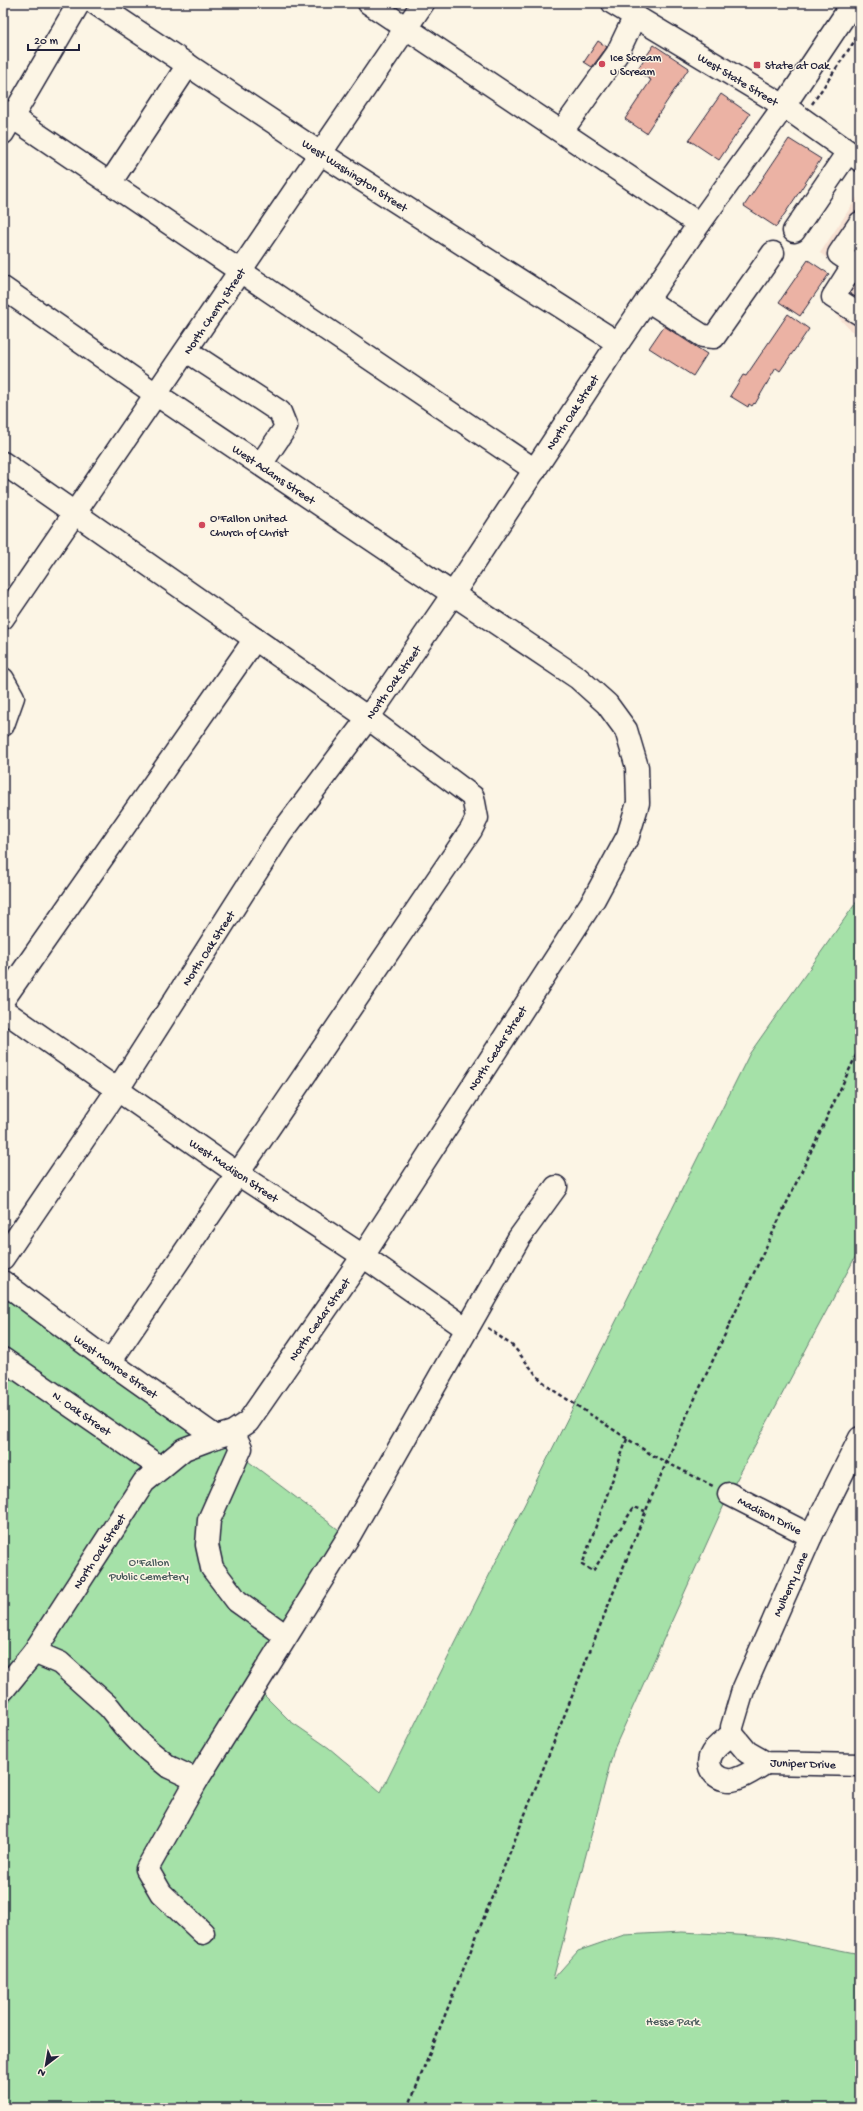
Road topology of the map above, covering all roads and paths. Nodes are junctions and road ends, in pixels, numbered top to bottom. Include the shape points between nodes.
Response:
1 (79, 3) edge
2 (95, 3) edge
3 (369, 3) edge
4 (423, 3) edge
5 (613, 3) edge
6 (855, 7) edge
7 (635, 16) junction
8 (406, 27) junction
9 (860, 33) edge
10 (188, 65) junction
11 (809, 104) dead end
12 (784, 106) junction
13 (6, 121) edge
14 (562, 131) junction
15 (320, 153) junction
16 (854, 156) edge
17 (110, 183) junction
18 (860, 223) edge
19 (699, 224) junction
20 (794, 231) dead end
21 (773, 253) dead end
22 (240, 271) junction
23 (3, 288) edge
24 (647, 300) junction
25 (860, 314) edge
26 (618, 343) junction
27 (187, 351) junction
28 (157, 395) junction
29 (3, 463) edge
30 (260, 464) junction
31 (535, 470) junction
32 (75, 512) junction
33 (453, 594) junction
34 (3, 618) edge
35 (255, 639) junction
36 (547, 657) joint
37 (3, 679) edge
38 (368, 718) junction
39 (5, 720) edge
40 (3, 1000) edge
41 (3, 1010) edge
42 (860, 1046) edge
43 (118, 1089) junction
44 (238, 1174) junction
45 (556, 1187) dead end
46 (363, 1256) junction
47 (3, 1258) edge
48 (3, 1282) edge
49 (470, 1324) junction
50 (3, 1359) edge
51 (110, 1362) junction
52 (225, 1435) junction
53 (860, 1438) edge
54 (627, 1439) junction
55 (161, 1468) junction
56 (729, 1494) joint
57 (645, 1511) junction
58 (811, 1536) junction
59 (286, 1636) junction
60 (34, 1652) junction
61 (3, 1690) edge
62 (732, 1734) junction
63 (766, 1763) junction
64 (860, 1765) edge
65 (197, 1780) junction
66 (204, 1933) dead end
67 (408, 2108) edge

1 - 13 street
2 - 10 street, West Washington Street
3 - 8 street
4 - 8 street, North Cherry Street
5 - 7 street, West State Street
6 - 12 street, North Oak Street
7 - 12 street, West State Street
7 - 14 street via 617,54
8 - 14 street
8 - 15 street, North Cherry Street
9 - 11 path via 811,106
10 - 15 street, West Washington Street
10 - 17 street
12 - 16 street, West State Street
12 - 19 street, North Oak Street
13 - 17 street
14 - 19 street
15 - 22 street, North Cherry Street
15 - 26 street, West Washington Street
16 - 20 street
17 - 22 street
18 - 25 street via 839,254 854,264 833,297
19 - 24 street, North Oak Street
21 - 24 street via 714,337 703,336
22 - 27 street, North Cherry Street
22 - 31 street
23 - 28 street, West Adams Street
24 - 26 street, North Oak Street
26 - 31 street, North Oak Street
27 - 28 street, North Cherry Street
27 - 30 street via 280,412 286,427
28 - 30 street, West Adams Street
28 - 32 street, North Cherry Street
29 - 32 street
30 - 33 street, West Adams Street
31 - 33 street, North Oak Street
32 - 34 street, North Cherry Street
32 - 35 street
33 - 36 street, West Adams Street
33 - 38 street, North Oak Street
35 - 38 street
35 - 40 street
36 - 46 street, North Cedar Street via 578,678 607,704 626,730 638,767 638,803 628,836 594,899
37 - 39 street via 13,697
38 - 43 street, North Oak Street via 280,835
38 - 44 street via 473,797 477,818 467,837
41 - 43 street, West Madison Street
42 - 57 path, bridge via 682,1426
43 - 44 street, West Madison Street
43 - 47 street, North Oak Street
44 - 46 street, West Madison Street
44 - 51 street
45 - 49 street via 519,1238
46 - 49 street, West Madison Street
46 - 52 street, North Cedar Street via 248,1422
48 - 51 street, West Monroe Street
49 - 54 path via 514,1347 550,1388
49 - 59 street via 349,1536
50 - 55 street, N. Oak Street
51 - 52 street, West Monroe Street
52 - 55 street, North Oak Street via 184,1449
52 - 59 street via 241,1448 209,1520 207,1545 212,1568 237,1601
53 - 58 street, Mulberry Lane
54 - 56 path via 652,1455
54 - 57 path via 582,1565 593,1571 634,1507
55 - 60 street, North Oak Street via 144,1482
56 - 58 street, Madison Drive
57 - 67 path
58 - 62 street, Mulberry Lane via 743,1690
59 - 65 street
60 - 61 street, North Oak Street
60 - 65 street via 60,1663 109,1707 143,1746 169,1767
62 - 63 street, Juniper Drive via 747,1752
62 - 63 street via 711,1754 709,1763 713,1774 721,1779 735,1780
63 - 64 street, Juniper Drive
65 - 66 street via 147,1869 161,1893

